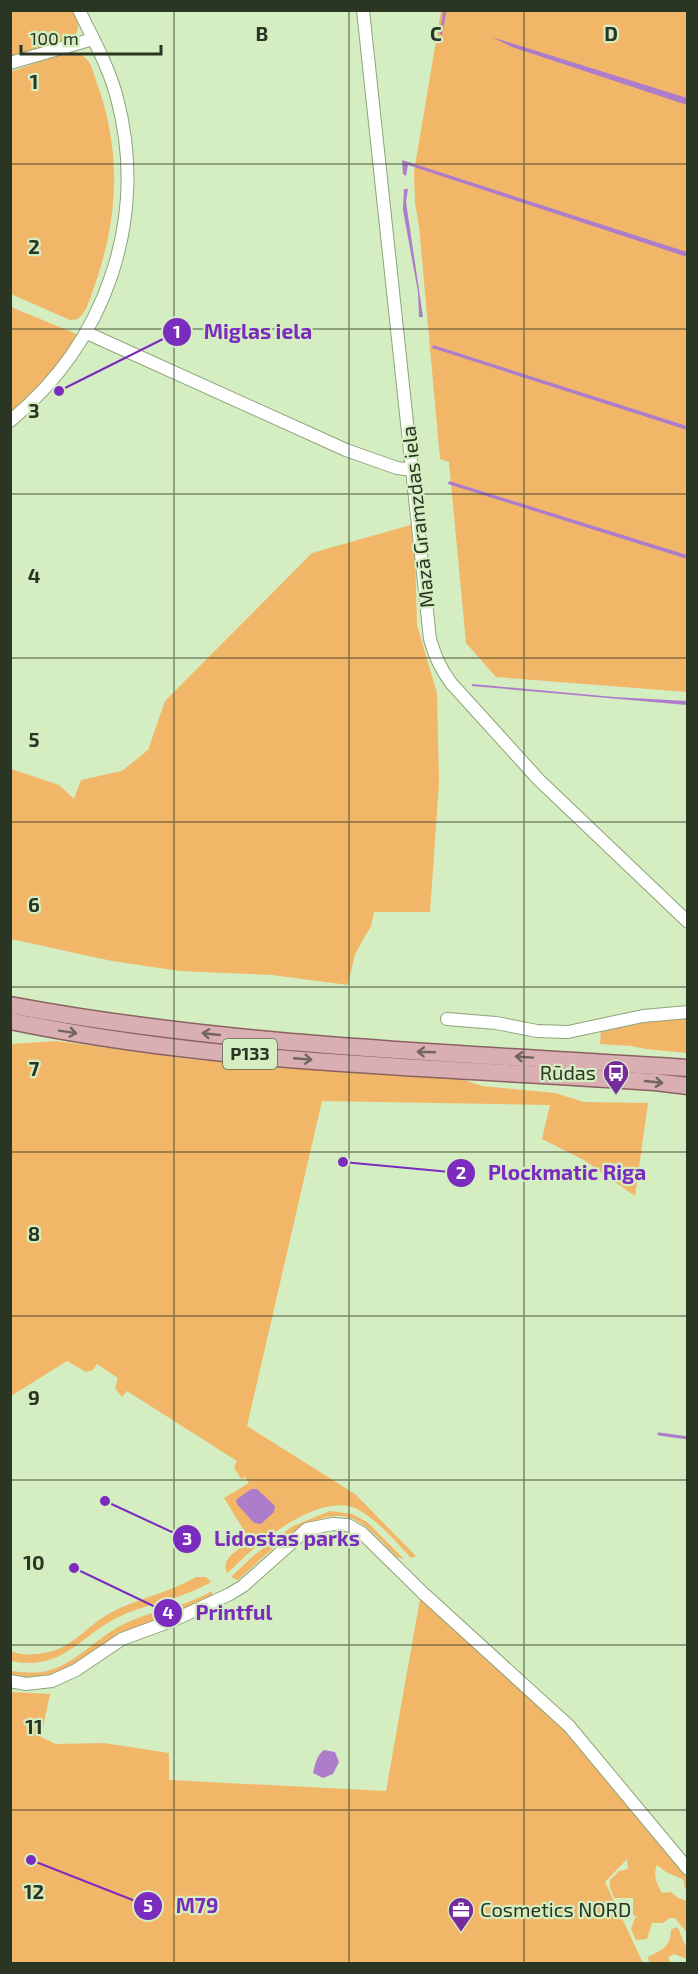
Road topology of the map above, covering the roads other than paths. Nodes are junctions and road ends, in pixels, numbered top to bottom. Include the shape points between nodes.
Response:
1 (79, 10) edge
2 (363, 10) edge
3 (93, 39) junction
4 (10, 63) edge
5 (87, 333) junction
6 (10, 421) edge
7 (413, 470) junction
8 (687, 922) edge
9 (10, 1005) edge
10 (687, 1012) edge
11 (447, 1019) dead end
12 (10, 1021) edge
13 (687, 1068) edge
14 (687, 1086) edge
15 (10, 1682) edge
16 (687, 1869) edge

1 - 3 street
2 - 7 street, Mazā Gramzdas iela
3 - 4 street
3 - 5 street via 117,97 128,176 125,221 116,261 104,299
5 - 6 street via 49,386
5 - 7 street via 346,450
7 - 8 street, Mazā Gramzdas iela via 430,639 441,670 539,780
13 -> 9 main road, P133 via 274,1041 119,1023
10 - 11 street via 643,1016 568,1032
12 -> 14 main road, P133 via 176,1048
15 - 16 street via 52,1681 76,1670 122,1639 230,1594 307,1529 348,1525 362,1533 569,1726

